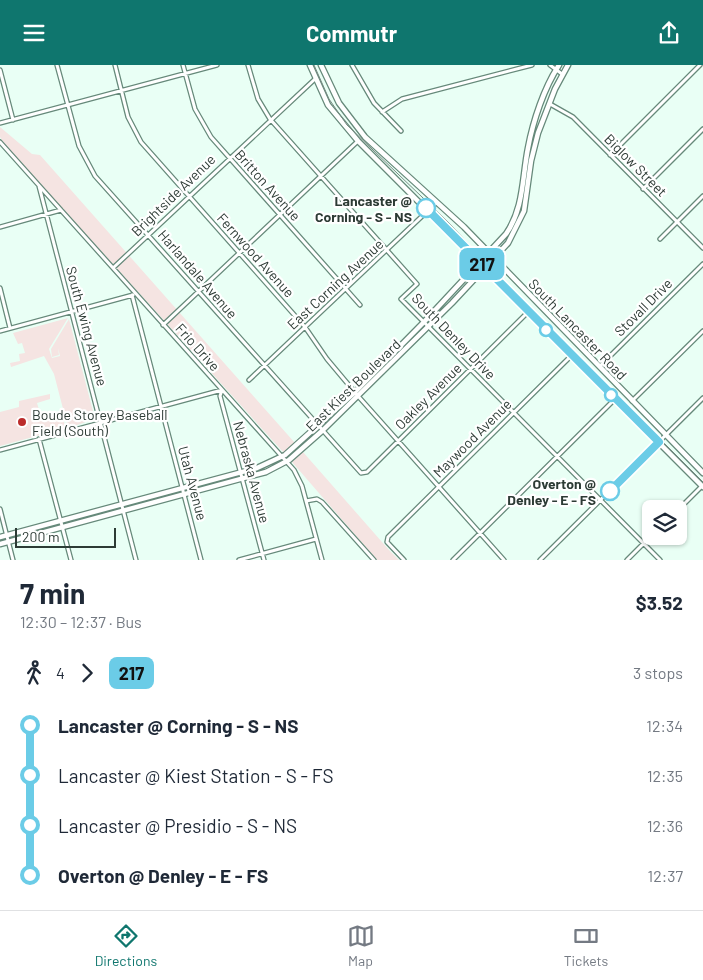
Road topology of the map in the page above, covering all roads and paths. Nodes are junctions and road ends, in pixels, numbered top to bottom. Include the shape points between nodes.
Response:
1 (57, 65) edge
2 (114, 65) edge
3 (183, 65) edge
4 (218, 65) edge
5 (248, 65) edge
6 (310, 65) edge
7 (321, 65) edge
8 (352, 65) edge
9 (532, 65) edge
10 (550, 65) edge
11 (568, 65) edge
12 (700, 65) edge
13 (558, 67) edge
14 (0, 70) edge
15 (185, 74) junction
16 (562, 74) junction
17 (315, 79) junction
18 (121, 91) junction
19 (543, 101) junction
20 (550, 104) junction
21 (67, 105) junction
22 (382, 112) junction
23 (270, 119) junction
24 (13, 120) junction
25 (0, 123) edge
26 (703, 129) edge
27 (401, 131) dead end
28 (358, 141) junction
29 (0, 142) edge
30 (610, 155) junction
31 (229, 157) junction
32 (321, 176) junction
33 (39, 185) junction
34 (643, 189) junction
35 (703, 196) edge
36 (188, 197) junction
37 (436, 203) junction
38 (428, 210) junction
39 (61, 211) junction
40 (280, 214) junction
41 (46, 215) junction
42 (677, 222) junction
43 (0, 227) edge
44 (148, 235) junction
45 (660, 239) dead end
46 (703, 248) edge
47 (387, 250) junction
48 (489, 252) junction
49 (238, 253) junction
50 (495, 258) junction
51 (480, 261) junction
52 (703, 264) edge
53 (113, 268) junction
54 (486, 268) junction
55 (0, 288) edge
56 (346, 289) junction
57 (198, 292) junction
58 (134, 295) junction
59 (360, 305) dead end
60 (71, 311) junction
61 (528, 312) junction
62 (424, 322) junction
63 (163, 325) junction
64 (305, 327) junction
65 (429, 327) junction
66 (10, 328) junction
67 (0, 331) edge
68 (703, 331) edge
69 (572, 355) junction
70 (265, 366) junction
71 (599, 367) junction
72 (471, 369) junction
73 (249, 381) dead end
74 (222, 390) junction
75 (356, 394) junction
76 (703, 398) edge
77 (615, 399) junction
78 (632, 401) junction
79 (161, 406) junction
80 (514, 413) junction
81 (100, 423) junction
82 (318, 425) junction
83 (322, 431) junction
84 (666, 435) junction
85 (39, 439) junction
86 (398, 441) junction
87 (659, 442) junction
88 (0, 450) edge
89 (558, 456) junction
90 (282, 457) junction
91 (286, 462) junction
92 (240, 472) junction
93 (703, 472) edge
94 (365, 473) joint
95 (242, 479) junction
96 (440, 486) junction
97 (702, 486) edge
98 (183, 488) junction
99 (184, 495) junction
100 (600, 500) junction
101 (306, 501) junction
102 (687, 501) edge
103 (122, 504) junction
104 (0, 509) edge
105 (123, 511) junction
106 (61, 521) junction
107 (63, 527) junction
108 (480, 533) junction
109 (7, 535) junction
110 (0, 537) edge
111 (316, 539) junction
112 (8, 542) junction
113 (642, 542) edge
114 (0, 544) edge
115 (642, 544) edge
116 (645, 545) edge
117 (262, 554) junction
118 (13, 560) edge
119 (71, 560) edge
120 (136, 560) edge
121 (201, 560) edge
122 (239, 560) edge
123 (264, 560) edge
124 (322, 560) edge
125 (374, 560) edge
126 (404, 560) edge
127 (452, 560) edge
128 (504, 560) edge
129 (540, 560) edge
130 (627, 560) edge
131 (660, 560) edge

1 - 21 street, Harlandale Avenue
2 - 18 street, Fernwood Avenue
3 - 15 street, Britton Avenue
4 - 15 street
5 - 23 street, South Denley Drive via 258,99
6 - 17 main road, South Lancaster Road
7 - 37 main road, South Lancaster Road via 333,93 352,123
8 - 22 street via 363,87
9 - 22 street via 402,99
10 - 13 street
11 - 16 main road, East Kiest Boulevard
12 - 30 street
13 - 16 street
13 - 19 main road, East Kiest Boulevard
14 - 24 street
15 - 18 street
15 - 31 street, Britton Avenue via 199,118
16 - 20 main road, East Kiest Boulevard
17 - 23 street, Brightside Avenue
17 - 28 main road, South Lancaster Road via 335,115
18 - 21 street
18 - 36 street, Fernwood Avenue via 128,117 141,142
19 - 20 main road
19 - 48 main road, East Kiest Boulevard via 532,131 515,219
20 - 30 street, Biglow Street via 573,117
20 - 50 main road, East Kiest Boulevard via 531,161 524,211 512,238
21 - 24 street
21 - 44 street, Harlandale Avenue via 88,166
22 - 27 street
23 - 31 street, Brightside Avenue
23 - 32 street, South Denley Drive
24 - 25 street
26 - 34 street
28 - 32 street
28 - 38 main road, South Lancaster Road
29 - 33 street, Frio Drive
30 - 34 street, Biglow Street
31 - 36 street, Brightside Avenue
31 - 40 street, Britton Avenue
32 - 40 street
32 - 47 street, South Denley Drive
33 - 39 street, Frio Drive
33 - 41 street, South Ewing Avenue
34 - 42 street, Biglow Street
35 - 42 street
36 - 44 street, Brightside Avenue
36 - 49 street, Fernwood Avenue
37 - 38 street, East Corning Avenue
37 - 48 main road, South Lancaster Road
38 - 47 street, East Corning Avenue
38 - 51 main road, South Lancaster Road
39 - 41 street
39 - 53 street, Frio Drive
40 - 49 street
40 - 56 street, Britton Avenue
41 - 43 street
41 - 60 street, South Ewing Avenue
42 - 45 street
42 - 46 street, Biglow Street
44 - 53 street, Brightside Avenue
44 - 57 street, Harlandale Avenue
47 - 56 street, East Corning Avenue
47 - 62 street, South Denley Drive via 417,284 401,299
48 - 50 main road, South Lancaster Road
48 - 51 main road, East Kiest Boulevard
49 - 57 street
49 - 64 street, Fernwood Avenue
50 - 54 main road, East Kiest Boulevard
50 - 71 main road, South Lancaster Road
51 - 54 main road, South Lancaster Road
51 - 62 main road, East Kiest Boulevard
52 - 71 street, Stovall Drive
53 - 58 street, Frio Drive
54 - 61 main road, South Lancaster Road
54 - 65 main road, East Kiest Boulevard
55 - 66 street
56 - 59 street, Britton Avenue
56 - 64 street, East Corning Avenue
57 - 63 street
57 - 70 street, Harlandale Avenue
58 - 60 street
58 - 63 street, Frio Drive
58 - 79 street, Utah Avenue
60 - 66 street
60 - 81 street, South Ewing Avenue
61 - 69 main road, South Lancaster Road
61 - 72 street, Oakley Avenue
62 - 65 street, South Denley Drive
62 - 75 main road, East Kiest Boulevard
63 - 74 street, Frio Drive
64 - 70 street, East Corning Avenue
64 - 75 street, Fernwood Avenue
65 - 72 street, South Denley Drive
65 - 75 main road, East Kiest Boulevard
66 - 67 street
68 - 78 street
69 - 77 main road, South Lancaster Road
69 - 80 street, Maywood Avenue
70 - 73 street, East Corning Avenue
70 - 82 street, Harlandale Avenue
71 - 78 main road, South Lancaster Road
72 - 80 street, South Denley Drive
72 - 86 street, Oakley Avenue
74 - 79 street
74 - 90 street, Frio Drive
74 - 92 street, Nebraska Avenue via 220,396
75 - 82 main road, East Kiest Boulevard
75 - 83 main road, East Kiest Boulevard
75 - 86 street, Fernwood Avenue
76 - 84 street
77 - 87 main road, South Lancaster Road
77 - 89 street
78 - 84 main road, South Lancaster Road
79 - 81 street
79 - 98 street, Utah Avenue
80 - 89 street, South Denley Drive
80 - 96 street, Maywood Avenue
81 - 85 street
81 - 103 street, South Ewing Avenue
82 - 83 street, Harlandale Avenue
82 - 90 main road, East Kiest Boulevard
83 - 91 main road, East Kiest Boulevard
83 - 94 street, Harlandale Avenue via 360,473
84 - 87 street
84 - 93 main road, South Lancaster Road
85 - 88 street
85 - 106 street
86 - 94 street, Oakley Avenue
86 - 96 street, Fernwood Avenue
87 - 97 main road, South Lancaster Road
87 - 100 street
89 - 100 street, South Denley Drive
89 - 108 street
90 - 91 street, Frio Drive
90 - 92 main road, East Kiest Boulevard
91 - 95 main road, East Kiest Boulevard
91 - 101 street, Frio Drive via 299,479
92 - 95 street, Nebraska Avenue
92 - 98 main road, East Kiest Boulevard
95 - 99 main road, East Kiest Boulevard
95 - 117 street, Nebraska Avenue
96 - 108 street, Fernwood Avenue
96 - 126 street, Maywood Avenue via 388,537 387,541
97 - 102 street
98 - 99 street, Utah Avenue
98 - 103 main road, East Kiest Boulevard
99 - 105 main road, East Kiest Boulevard
99 - 121 street, Utah Avenue
100 - 113 street, South Denley Drive
100 - 129 street
101 - 111 street, Frio Drive
101 - 125 street via 317,499 322,502
103 - 105 street, South Ewing Avenue
103 - 106 main road, East Kiest Boulevard
104 - 109 street
105 - 107 main road, East Kiest Boulevard
105 - 120 street, South Ewing Avenue
106 - 107 street
106 - 109 main road, East Kiest Boulevard
107 - 112 main road, East Kiest Boulevard
107 - 119 street
108 - 127 street
108 - 128 street, Fernwood Avenue
109 - 110 main road, East Kiest Boulevard
109 - 112 street
111 - 117 street
111 - 124 street, Frio Drive
112 - 114 main road, East Kiest Boulevard
112 - 118 street
115 - 130 street
116 - 131 street, South Denley Drive
117 - 122 street
117 - 123 street, Nebraska Avenue

